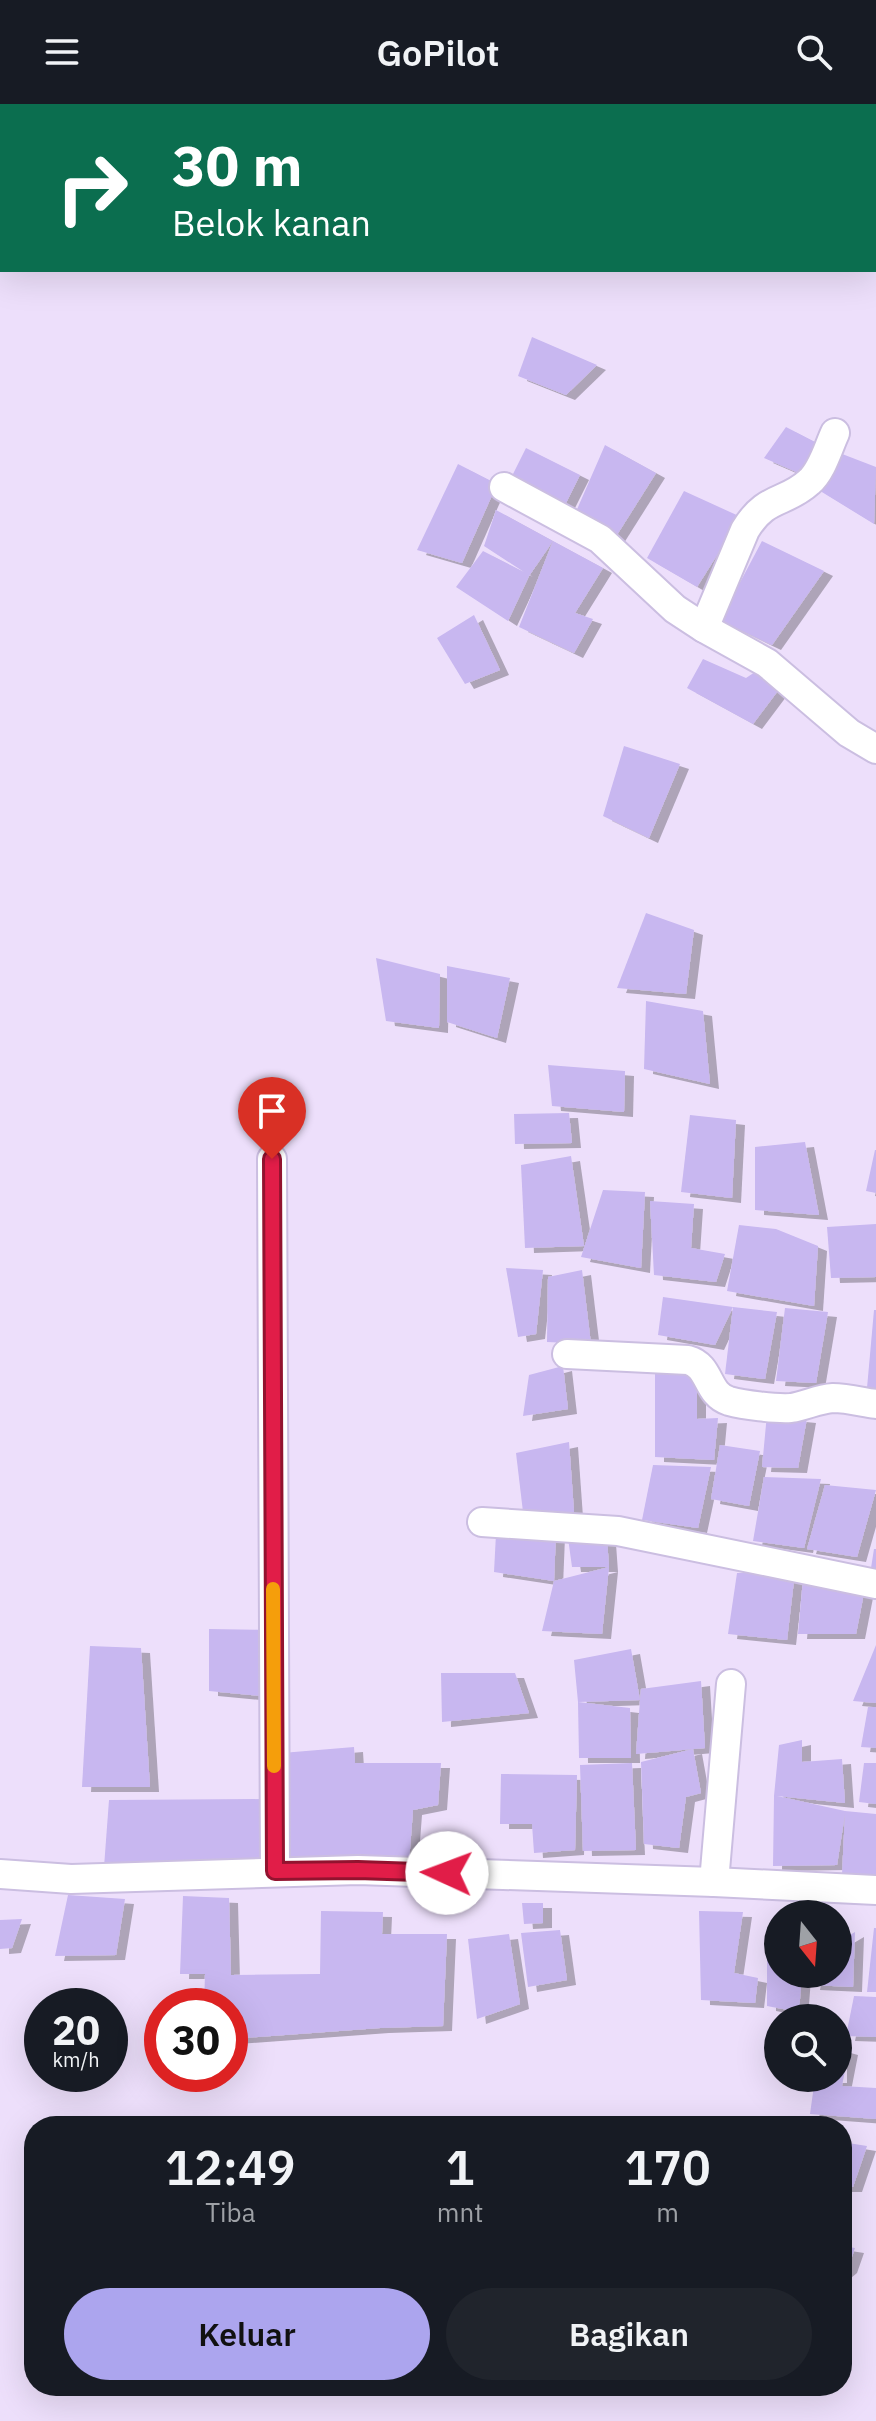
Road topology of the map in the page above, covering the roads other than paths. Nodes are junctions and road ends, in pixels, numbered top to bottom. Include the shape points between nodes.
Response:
1 (835, 433) dead end
2 (504, 487) dead end
3 (704, 628) junction
4 (876, 749) edge
5 (272, 1159) dead end
6 (567, 1354) dead end
7 (876, 1404) edge
8 (482, 1522) dead end
9 (876, 1584) edge
10 (731, 1684) dead end
11 (275, 1871) junction
12 (0, 1874) edge
13 (714, 1882) junction
14 (876, 1890) edge

1 - 3 street via 811,481 754,515
2 - 3 street via 600,539 675,609
3 - 4 street via 767,663 849,733
5 - 11 street
6 - 7 street via 698,1362 717,1396 730,1401 781,1408 836,1398
8 - 9 street via 618,1531
10 - 13 street
11 - 12 street via 71,1879
11 - 13 street
13 - 14 street

